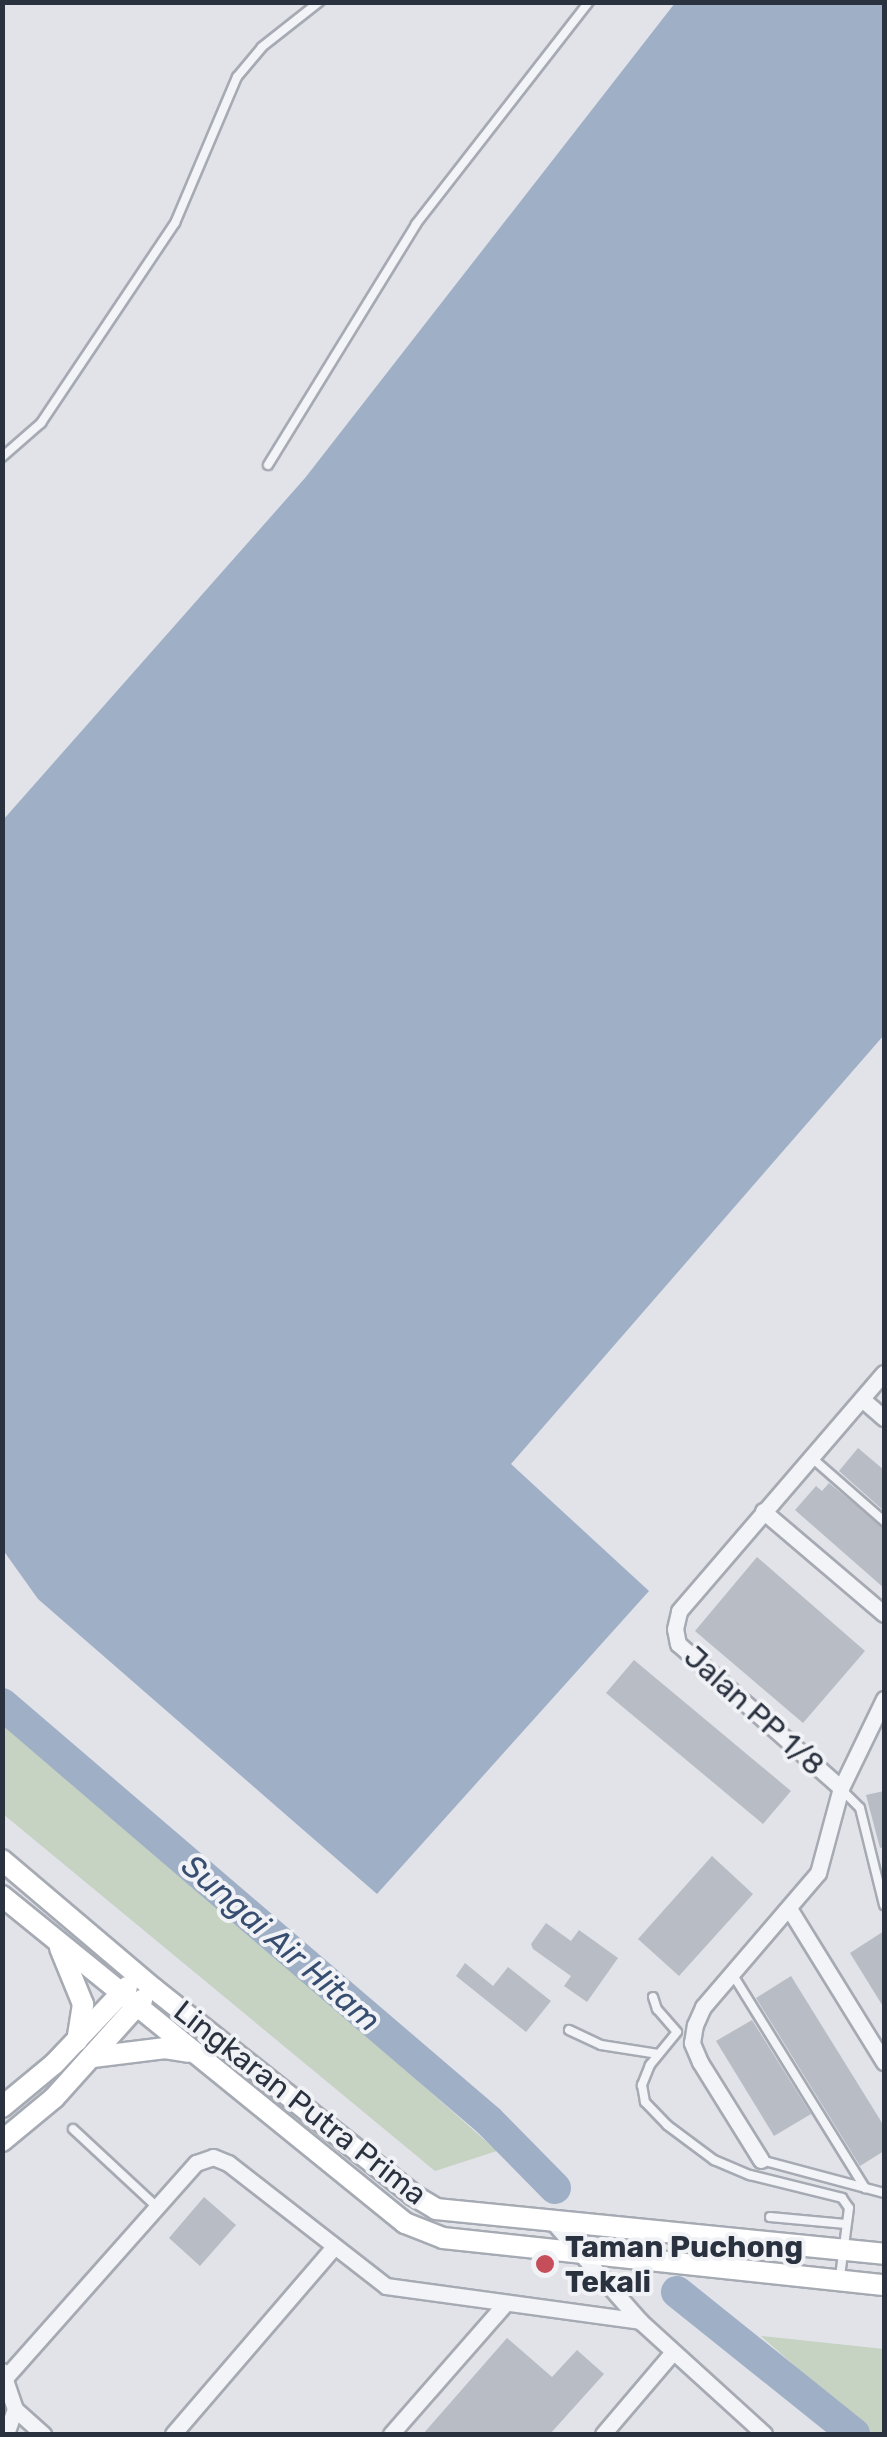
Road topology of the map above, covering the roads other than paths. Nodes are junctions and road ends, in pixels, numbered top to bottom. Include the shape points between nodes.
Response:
1 (319, 2) edge
2 (590, 2) edge
3 (2, 457) edge
4 (268, 465) dead end
5 (884, 1373) edge
6 (862, 1399) junction
7 (884, 1418) edge
8 (811, 1457) junction
9 (763, 1511) junction
10 (884, 1520) edge
11 (884, 1614) edge
12 (884, 1698) edge
13 (841, 1788) junction
14 (2, 1860) edge
15 (2, 1896) edge
16 (884, 1906) edge
17 (790, 1910) junction
18 (56, 1942) junction
19 (732, 1974) junction
20 (145, 1981) junction
21 (654, 1997) dead end
22 (128, 2001) junction
23 (568, 2030) dead end
24 (77, 2041) junction
25 (191, 2053) junction
26 (658, 2054) junction
27 (93, 2057) junction
28 (884, 2062) edge
29 (2, 2107) edge
30 (73, 2129) dead end
31 (2, 2141) edge
32 (761, 2160) joint
33 (865, 2188) junction
34 (884, 2193) edge
35 (156, 2207) junction
36 (770, 2216) dead end
37 (553, 2222) junction
38 (846, 2224) junction
39 (334, 2247) junction
40 (841, 2250) junction
41 (577, 2252) junction
42 (884, 2254) edge
43 (840, 2281) junction
44 (884, 2286) edge
45 (504, 2306) junction
46 (640, 2322) junction
47 (672, 2353) junction
48 (4, 2374) edge
49 (15, 2409) junction
50 (396, 2433) edge
51 (6, 2434) edge
52 (43, 2434) edge
53 (174, 2434) edge
54 (603, 2434) edge
55 (764, 2434) edge

1 - 3 lane via 262,47 237,77 175,224 41,423
2 - 4 lane via 416,224
5 - 6 street
6 - 7 street
6 - 8 street
8 - 9 street
8 - 10 lane
9 - 11 street
9 - 13 street, Jalan PP 1/8 via 679,1611 678,1644
12 - 13 street
13 - 16 lane via 860,1808
13 - 17 street via 818,1873
14 - 20 main road, Lingkaran Putra Prima
15 - 18 main road, Lingkaran Putra Prima
17 - 19 street
17 - 28 street
18 - 22 main road, Lingkaran Putra Prima
18 - 24 main road via 82,2004
19 - 32 street via 703,2007 692,2044
19 - 33 lane
20 - 22 main road
20 - 37 main road, Lingkaran Putra Prima via 413,2196 470,2216
21 - 26 lane via 677,2032
22 - 24 main road
22 - 25 main road, Lingkaran Putra Prima
22 - 27 main road
23 - 26 lane via 601,2045
24 - 29 main road
25 - 27 main road via 152,2048
25 - 41 main road, Lingkaran Putra Prima via 405,2222 444,2238
26 - 38 lane via 642,2085 645,2102 666,2125 714,2160 750,2175 842,2198 849,2208
27 - 31 main road
30 - 35 lane
32 - 33 lane
33 - 34 lane
35 - 39 street via 196,2163 213,2157
35 - 48 street
36 - 38 lane
37 - 40 main road, Lingkaran Putra Prima
37 - 41 street
38 - 40 lane
39 - 45 street via 386,2286
39 - 53 street
40 - 42 main road, Lingkaran Putra Prima
40 - 43 lane
41 - 43 main road, Lingkaran Putra Prima
41 - 46 street
43 - 44 main road, Lingkaran Putra Prima
45 - 46 street
45 - 50 street
46 - 47 street
47 - 54 street
47 - 55 street
48 - 49 street
49 - 51 street
49 - 52 street

